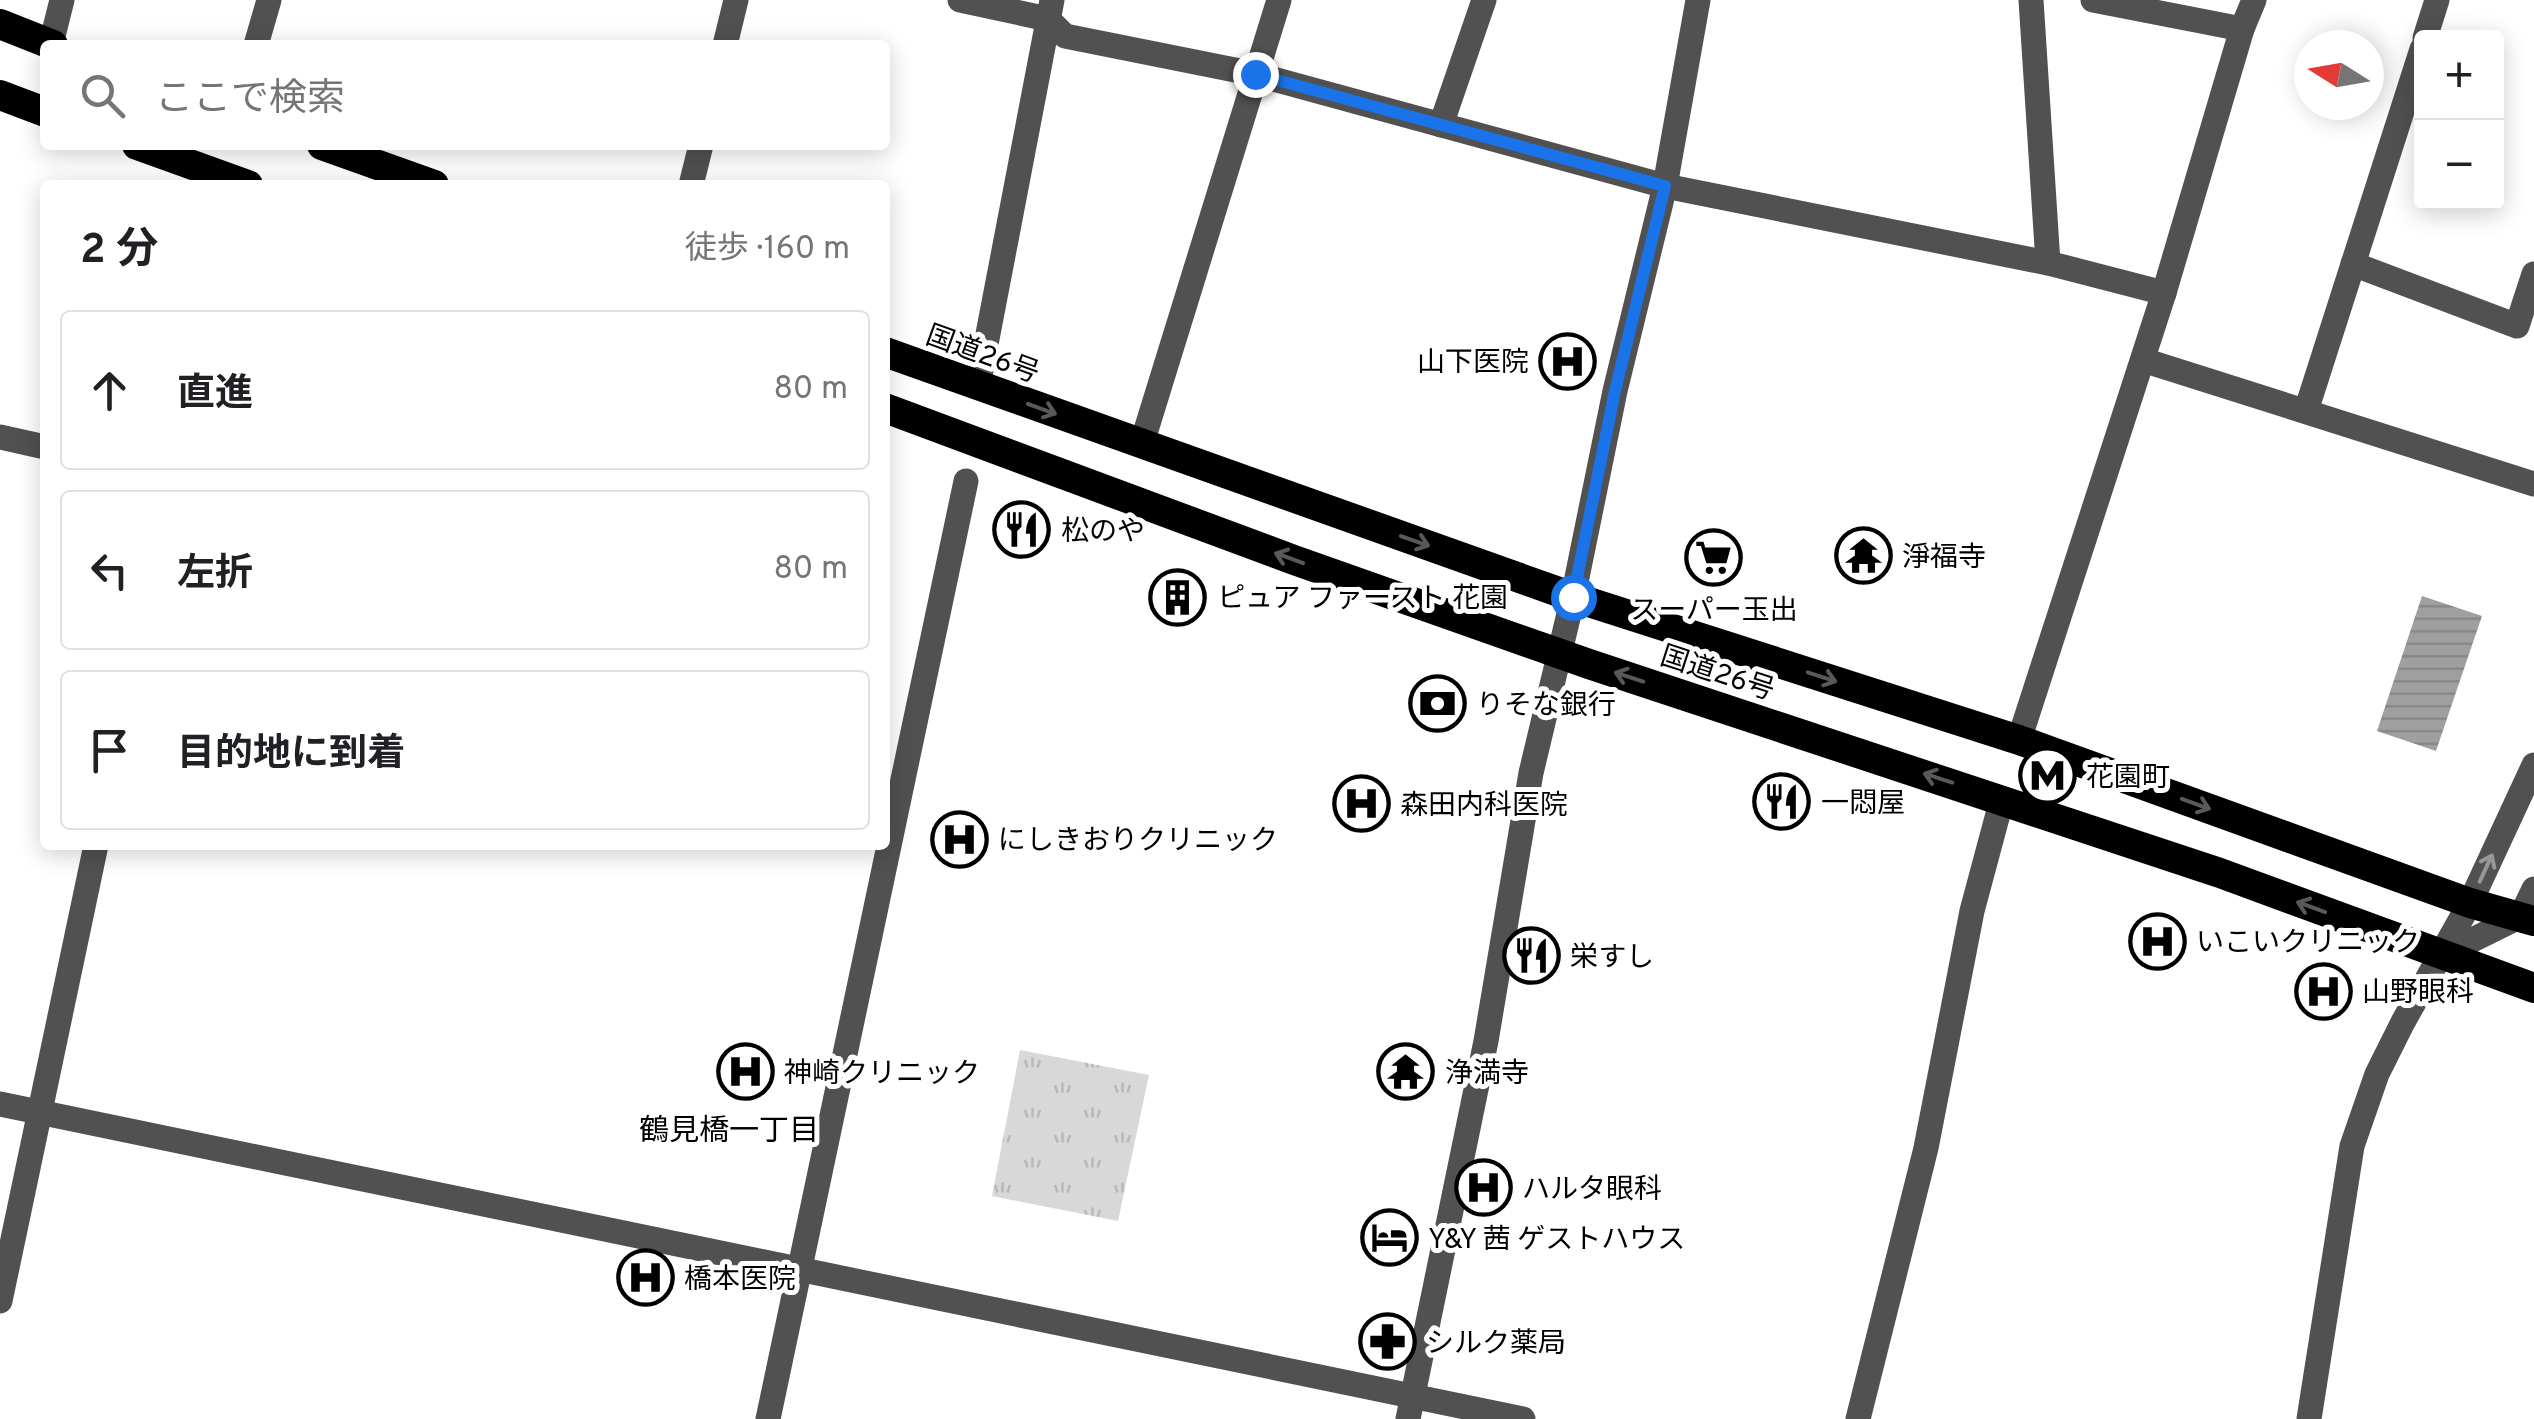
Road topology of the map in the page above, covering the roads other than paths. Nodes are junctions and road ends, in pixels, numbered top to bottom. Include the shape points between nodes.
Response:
1 (62, 0) edge
2 (270, 0) edge
3 (736, 0) edge
4 (960, 0) edge
5 (1279, 0) edge
6 (1484, 0) edge
7 (1698, 0) edge
8 (2031, 0) edge
9 (2094, 0) edge
10 (2254, 0) edge
11 (2437, 0) edge
12 (1050, 9) edge
13 (0, 24) edge
14 (2242, 29) junction
15 (2428, 30) edge
16 (42, 40) edge
17 (53, 40) edge
18 (258, 40) edge
19 (726, 40) edge
20 (1255, 74) junction
21 (2414, 74) edge
22 (0, 95) edge
23 (40, 110) edge
24 (1442, 125) junction
25 (149, 150) edge
26 (336, 150) edge
27 (700, 150) edge
28 (224, 180) edge
29 (420, 180) edge
30 (692, 180) edge
31 (1665, 186) junction
32 (2048, 263) junction
33 (2353, 264) junction
34 (2534, 274) edge
35 (2164, 293) junction
36 (890, 354) edge
37 (2143, 360) junction
38 (978, 386) junction
39 (890, 410) edge
40 (2306, 411) junction
41 (0, 437) edge
42 (1142, 443) junction
43 (40, 445) edge
44 (966, 481) dead end
45 (2534, 484) edge
46 (1573, 597) junction
47 (1559, 653) junction
48 (2019, 740) junction
49 (2534, 765) edge
50 (2002, 799) junction
51 (890, 842) edge
52 (95, 850) edge
53 (888, 850) edge
54 (2470, 903) junction
55 (2530, 909) edge
56 (2442, 955) junction
57 (2534, 988) edge
58 (0, 1104) edge
59 (41, 1112) junction
60 (800, 1270) junction
61 (0, 1302) edge
62 (1410, 1408) edge
63 (768, 1419) edge
64 (1523, 1419) edge
65 (1858, 1419) edge
66 (2309, 1419) edge

1 - 17 street
2 - 18 street
3 - 19 street
4 - 12 street
5 - 20 street
6 - 24 street
7 - 31 street
8 - 32 street
9 - 14 street
10 - 14 street
11 - 15 street
12 - 20 street via 1065,36
12 - 38 street
13 - 16 highway
14 - 35 street
20 - 24 street
20 - 42 street
21 - 33 street
22 - 23 highway
24 - 31 street
25 - 28 highway
26 - 29 highway
27 - 30 street
31 - 32 street
31 - 46 street
32 - 35 street
33 - 34 street via 2517,326
33 - 40 street
35 - 37 street
36 - 38 highway, 国道26号
37 - 40 street
37 - 48 street
38 -> 42 highway, 国道26号
47 -> 39 highway, 国道26号
40 - 45 street
41 - 43 street
42 -> 46 highway, 国道26号
44 - 51 street
46 - 47 street
46 -> 48 highway, 国道26号
50 -> 47 highway, 国道26号
47 - 62 street
48 -> 54 highway, 国道26号
54 -> 49 street
56 -> 50 highway, 国道26号
50 - 65 street
52 - 59 street
53 - 60 street
54 - 55 highway, 国道26号
54 - 56 street
55 - 56 street
56 - 57 highway, 国道26号
56 - 66 street via 2402,1022 2352,1146
58 - 59 street
59 - 60 street
59 - 61 street
60 - 62 street
60 - 63 street
62 - 64 street

